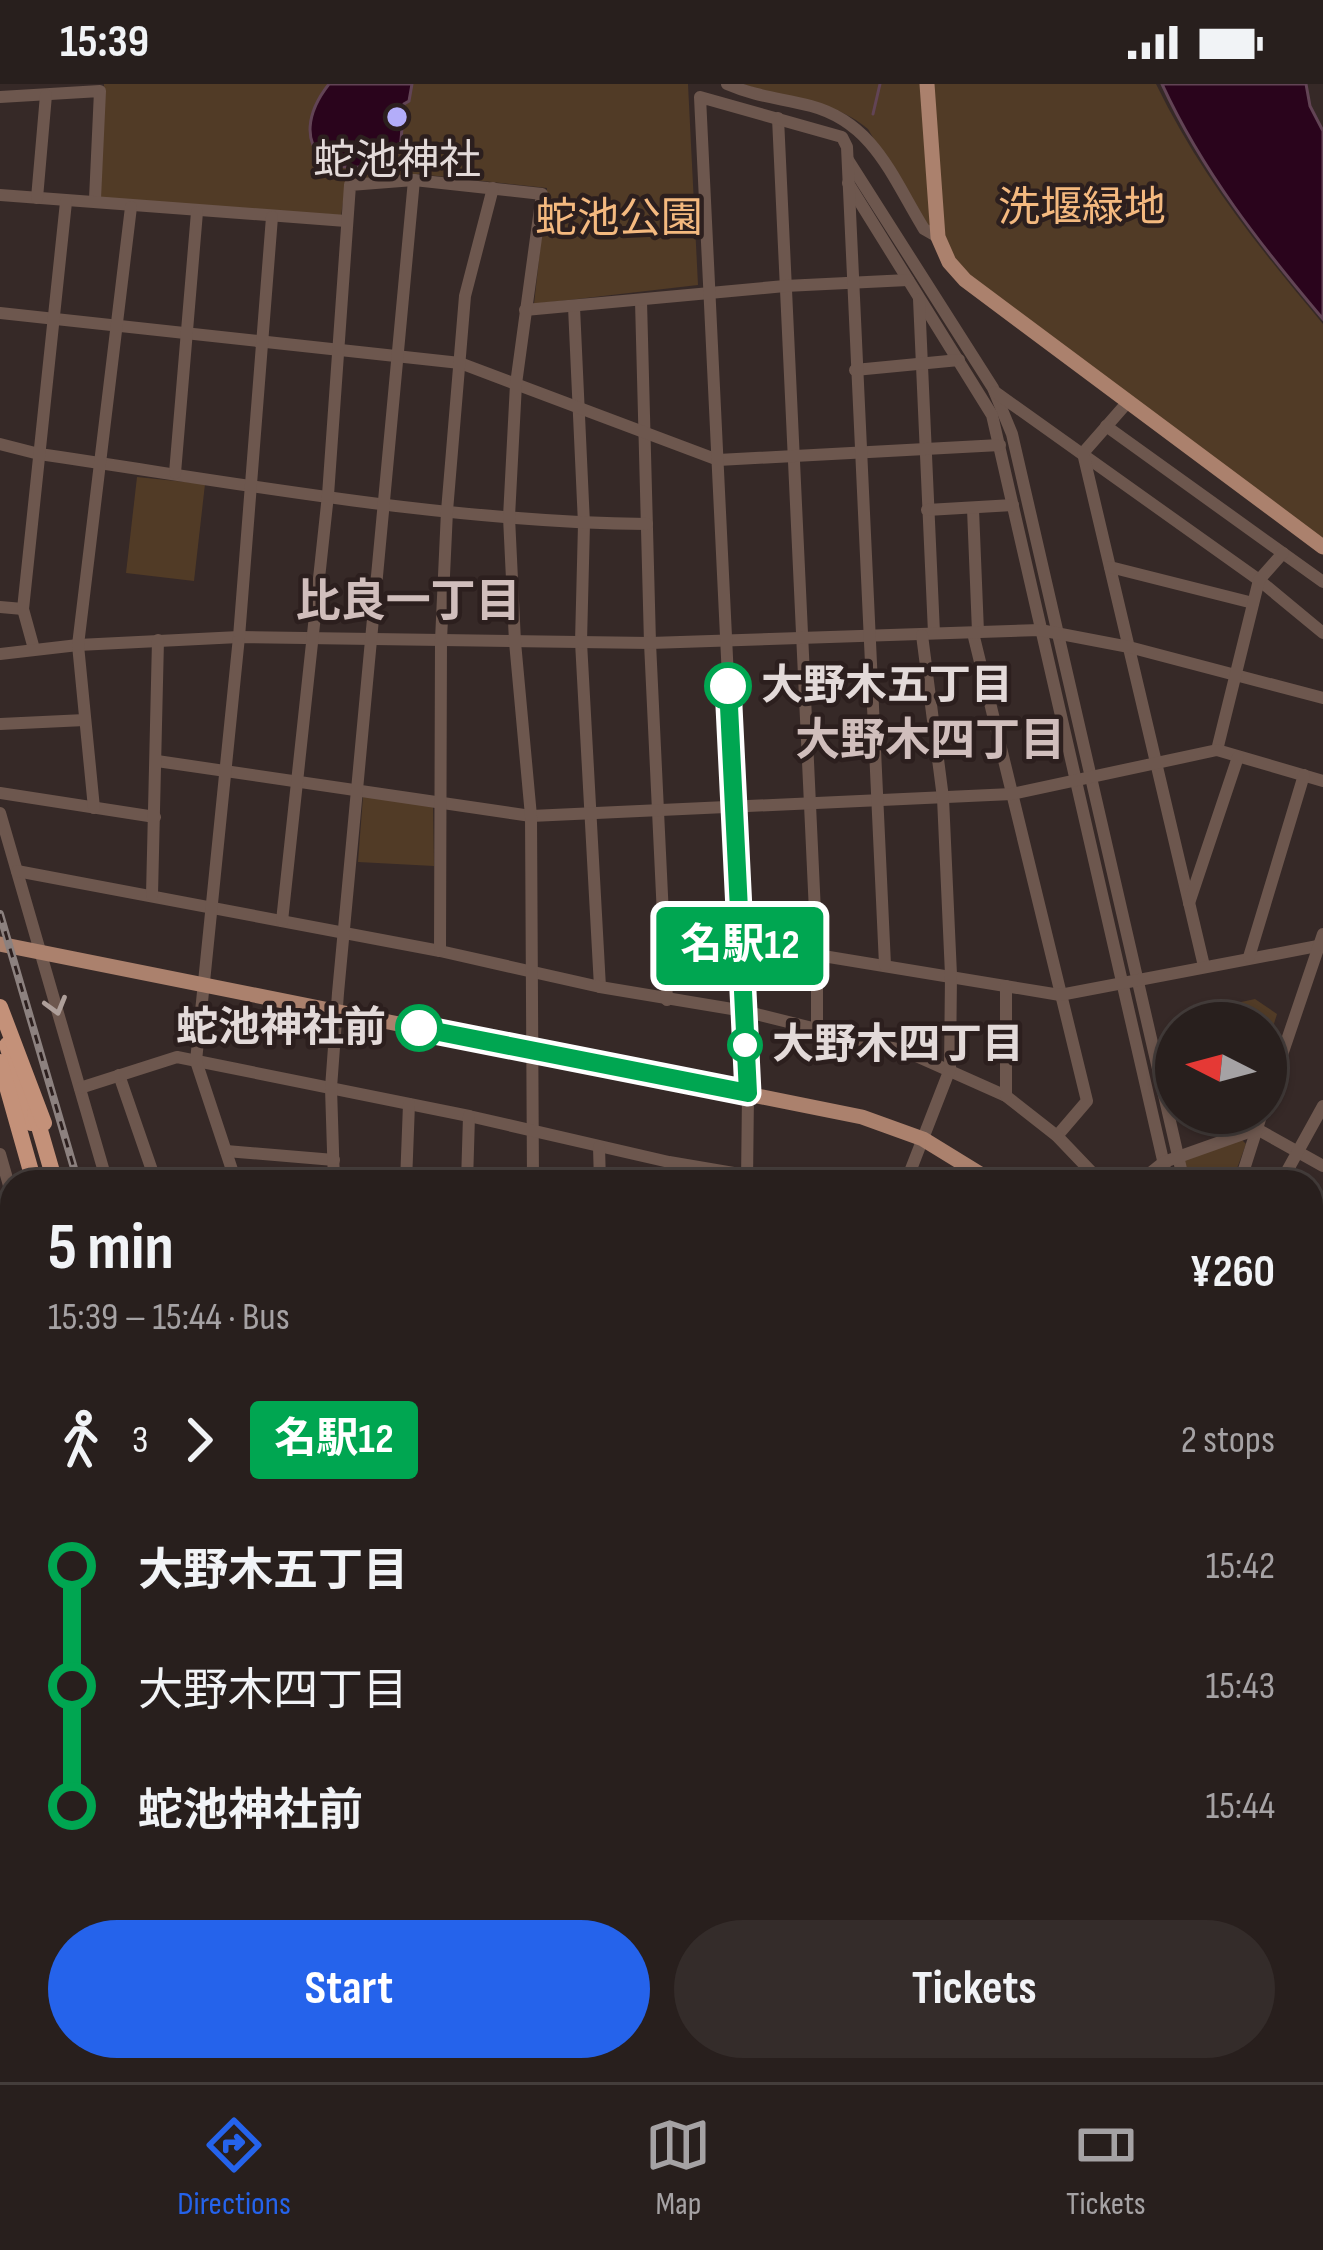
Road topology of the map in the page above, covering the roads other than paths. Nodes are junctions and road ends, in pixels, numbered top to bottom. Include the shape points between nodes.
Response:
1 (728, 84) edge
2 (927, 84) edge
3 (46, 95) junction
4 (0, 97) edge
5 (778, 118) junction
6 (848, 159) junction
7 (414, 180) junction
8 (848, 183) junction
9 (494, 188) junction
10 (0, 195) edge
11 (37, 198) junction
12 (94, 200) junction
13 (66, 202) junction
14 (131, 207) junction
15 (197, 212) junction
16 (272, 217) junction
17 (346, 221) junction
18 (938, 237) junction
19 (908, 280) junction
20 (851, 283) junction
21 (785, 286) junction
22 (708, 296) junction
23 (919, 297) junction
24 (641, 301) junction
25 (574, 307) junction
26 (525, 310) junction
27 (0, 313) edge
28 (56, 319) junction
29 (114, 326) junction
30 (188, 333) junction
31 (263, 342) junction
32 (340, 350) junction
33 (397, 357) junction
34 (959, 360) junction
35 (921, 362) junction
36 (460, 363) junction
37 (855, 370) junction
38 (516, 384) junction
39 (995, 392) junction
40 (1126, 404) junction
41 (580, 406) junction
42 (1106, 426) junction
43 (645, 432) junction
44 (0, 444) edge
45 (1000, 445) junction
46 (924, 450) junction
47 (860, 452) junction
48 (1084, 453) junction
49 (39, 454) junction
50 (793, 457) junction
51 (718, 460) junction
52 (98, 462) junction
53 (175, 472) junction
54 (252, 484) junction
55 (328, 495) junction
56 (382, 502) junction
57 (1013, 505) junction
58 (973, 508) junction
59 (927, 510) junction
60 (447, 511) junction
61 (509, 518) junction
62 (584, 524) junction
63 (647, 524) junction
64 (1323, 548) edge
65 (1283, 553) junction
66 (1110, 567) junction
67 (1258, 580) junction
68 (1323, 582) edge
69 (1253, 604) junction
70 (0, 607) edge
71 (23, 609) junction
72 (1047, 630) junction
73 (976, 632) junction
74 (1323, 633) edge
75 (928, 634) junction
76 (868, 635) junction
77 (239, 637) junction
78 (800, 638) junction
79 (312, 639) junction
80 (158, 640) junction
81 (370, 640) junction
82 (440, 640) junction
83 (515, 642) junction
84 (581, 642) junction
85 (726, 642) junction
86 (650, 643) junction
87 (78, 645) junction
88 (1129, 647) junction
89 (34, 649) junction
90 (0, 654) edge
91 (1236, 675) junction
92 (1323, 698) edge
93 (85, 720) junction
94 (0, 724) edge
95 (1217, 750) junction
96 (1238, 757) junction
97 (157, 761) junction
98 (1156, 763) junction
99 (225, 770) junction
100 (1304, 775) junction
101 (1084, 778) junction
102 (298, 780) junction
103 (1323, 781) edge
104 (357, 788) junction
105 (0, 793) edge
106 (1012, 794) junction
107 (943, 798) junction
108 (439, 800) junction
109 (876, 801) junction
110 (810, 804) junction
111 (734, 807) junction
112 (94, 808) junction
113 (657, 809) junction
114 (591, 812) junction
115 (0, 813) edge
116 (531, 815) junction
117 (155, 817) junction
118 (17, 871) junction
119 (152, 895) junction
120 (1189, 904) junction
121 (212, 907) junction
122 (281, 921) junction
123 (343, 933) junction
124 (1322, 941) edge
125 (0, 944) edge
126 (440, 951) junction
127 (40, 952) junction
128 (817, 955) junction
129 (1249, 957) junction
130 (885, 965) junction
131 (1204, 966) junction
132 (531, 974) junction
133 (951, 975) junction
134 (1129, 984) junction
135 (206, 985) junction
136 (1006, 986) junction
137 (600, 987) junction
138 (0, 991) edge
139 (1060, 995) junction
140 (667, 1000) junction
141 (0, 1007) edge
142 (337, 1012) junction
143 (743, 1012) junction
144 (0, 1021) edge
145 (818, 1032) junction
146 (1287, 1042) edge
147 (533, 1050) junction
148 (196, 1061) junction
149 (0, 1062) edge
150 (950, 1069) junction
151 (119, 1076) junction
152 (80, 1088) junction
153 (331, 1088) junction
154 (0, 1093) edge
155 (748, 1093) junction
156 (1006, 1096) junction
157 (409, 1104) junction
158 (1323, 1106) edge
159 (469, 1116) junction
160 (533, 1132) junction
161 (1243, 1134) edge
162 (1255, 1134) edge
163 (1265, 1134) edge
164 (1057, 1136) junction
165 (923, 1139) junction
166 (599, 1147) junction
167 (226, 1151) junction
168 (1296, 1154) junction
169 (334, 1160) junction
170 (1170, 1160) junction
171 (669, 1162) junction
172 (1323, 1166) edge
173 (26, 1170) edge
174 (27, 1170) edge
175 (51, 1170) edge
176 (52, 1170) edge
177 (53, 1170) edge
178 (104, 1170) edge
179 (152, 1170) edge
180 (232, 1170) edge
181 (334, 1170) edge
182 (406, 1170) edge
183 (467, 1170) edge
184 (533, 1170) edge
185 (600, 1170) edge
186 (669, 1170) edge
187 (706, 1170) edge
188 (747, 1170) edge
189 (911, 1170) edge
190 (973, 1170) edge
191 (1090, 1170) edge
192 (1156, 1170) edge
193 (1169, 1170) edge
194 (1176, 1170) edge
195 (1244, 1170) edge
196 (1287, 1170) edge

1 - 18 street via 852,122 924,229
2 - 18 main road
3 - 4 street
3 - 11 street
3 - 12 street via 100,91
5 - 6 street via 842,137
5 - 21 street
5 - 22 street via 700,97
6 - 8 street
6 - 39 street
7 - 9 street
7 - 17 street via 350,185
7 - 33 street
8 - 19 street
8 - 20 street
9 - 26 street via 542,194
9 - 36 street via 465,296
10 - 11 street
11 - 13 street
12 - 13 street
12 - 14 street
13 - 28 street
14 - 15 street
14 - 29 street
15 - 16 street
15 - 30 street
16 - 17 street
16 - 31 street
17 - 32 street
18 - 40 main road via 964,280
19 - 20 street
19 - 23 street
20 - 21 street
20 - 37 street
21 - 22 street
21 - 50 street
22 - 24 street
22 - 51 street
23 - 34 street
23 - 35 street
24 - 25 street
24 - 43 street
25 - 26 street
25 - 41 street
26 - 38 street
27 - 28 street
28 - 29 street
28 - 49 street
29 - 30 street
29 - 52 street
30 - 31 street
30 - 53 street
31 - 32 street
31 - 54 street
32 - 33 street
32 - 55 street
33 - 36 street
33 - 56 street
34 - 35 street
34 - 45 street
35 - 37 street
35 - 46 street
36 - 38 street
36 - 60 street
37 - 47 street
38 - 41 street
38 - 61 street
39 - 48 street
39 - 72 street via 1012,434
40 - 42 street
40 - 64 main road
41 - 43 street
41 - 62 street
42 - 48 street
42 - 65 street
43 - 51 street
43 - 63 street
44 - 49 street
45 - 46 street
45 - 57 street
46 - 47 street
46 - 59 street
47 - 50 street
47 - 76 street
48 - 66 street
48 - 67 street
49 - 52 street
49 - 71 street
50 - 51 street
50 - 78 street
51 - 85 street
52 - 53 street
52 - 87 street
53 - 54 street
54 - 55 street
54 - 77 street
55 - 56 street
55 - 79 street
56 - 60 street
56 - 81 street
57 - 58 street
57 - 72 street
58 - 59 street
58 - 73 street
59 - 75 street
60 - 61 street
60 - 82 street
61 - 62 street
61 - 83 street
62 - 63 street
62 - 84 street
63 - 86 street
65 - 67 street
65 - 68 street
66 - 69 street
66 - 88 street
67 - 69 street
67 - 74 street
69 - 91 street
70 - 71 street
71 - 89 street
72 - 73 street
72 - 88 street
72 - 101 street
73 - 75 street
73 - 106 street
75 - 76 street
75 - 107 street
76 - 78 street
76 - 109 street
77 - 79 street
77 - 80 street
77 - 99 street
78 - 85 street
78 - 110 street
79 - 81 street
79 - 102 street
80 - 87 street
80 - 97 street
81 - 82 street
81 - 104 street
82 - 83 street
82 - 108 street
83 - 84 street
83 - 116 street
84 - 86 street
84 - 114 street
85 - 86 street
85 - 111 street
86 - 113 street
87 - 89 street
87 - 93 street
88 - 91 street
88 - 98 street
89 - 90 street
91 - 92 street
91 - 95 street
93 - 94 street
93 - 112 street
95 - 96 street
95 - 98 street
96 - 100 street
96 - 120 street
97 - 99 street
97 - 117 street
98 - 101 street
98 - 120 street
99 - 102 street
99 - 121 street
100 - 103 street
100 - 129 street
101 - 106 street
101 - 134 street
102 - 104 street
102 - 122 street
104 - 108 street
104 - 123 street
105 - 112 street
106 - 107 street
106 - 139 street
107 - 109 street
107 - 133 street
108 - 116 street
108 - 126 street
109 - 110 street
109 - 130 street
110 - 111 street
110 - 128 street
111 - 113 street
111 - 143 street
112 - 117 street
113 - 114 street
113 - 140 street
114 - 116 street
114 - 137 street
115 - 118 street
116 - 132 street
117 - 119 street
118 - 119 street
118 - 127 street
119 - 121 street
120 - 131 street
121 - 122 street
121 - 135 street
122 - 123 street
123 - 126 street
123 - 142 street
124 - 129 street
124 - 146 street
125 - 127 main road
126 - 132 street
127 - 135 main road
127 -> 152 street
128 - 130 street
128 - 145 street
129 - 131 street
130 - 133 street
131 - 134 street
132 - 137 street
132 - 147 street
133 - 136 street
133 - 150 street
134 - 139 street
134 - 170 street
135 - 142 main road
135 - 148 street
136 - 139 street
136 - 156 street
137 - 140 street
138 - 176 highway
139 - 164 street via 1087,1101
140 - 143 street
141 - 177 highway, bridge via 44,1123
142 - 147 main road
142 - 153 street
143 - 145 street
143 - 155 street
144 - 175 highway, bridge
145 - 150 street
147 - 155 main road
147 - 160 street
148 - 151 street via 177,1058
148 - 153 street
148 - 167 street
149 - 174 highway
150 - 156 street
150 - 165 street
151 - 152 street
151 - 179 street
152 - 178 street
153 - 157 street
153 - 169 street
154 - 173 highway
155 - 165 main road
155 - 188 street
156 - 164 street
157 - 159 street
157 - 182 street
158 - 168 street
159 - 160 street
159 - 183 street
160 - 166 street
160 - 184 street
161 - 170 street
162 - 195 street
163 - 168 street
164 - 191 street
165 - 189 street
165 - 190 main road
166 - 171 street
166 - 185 street
167 - 169 street
167 - 180 street
168 - 172 street
168 - 196 street
169 - 181 street
170 - 192 street
170 - 193 street
170 - 194 street
171 - 186 street
171 - 187 street

